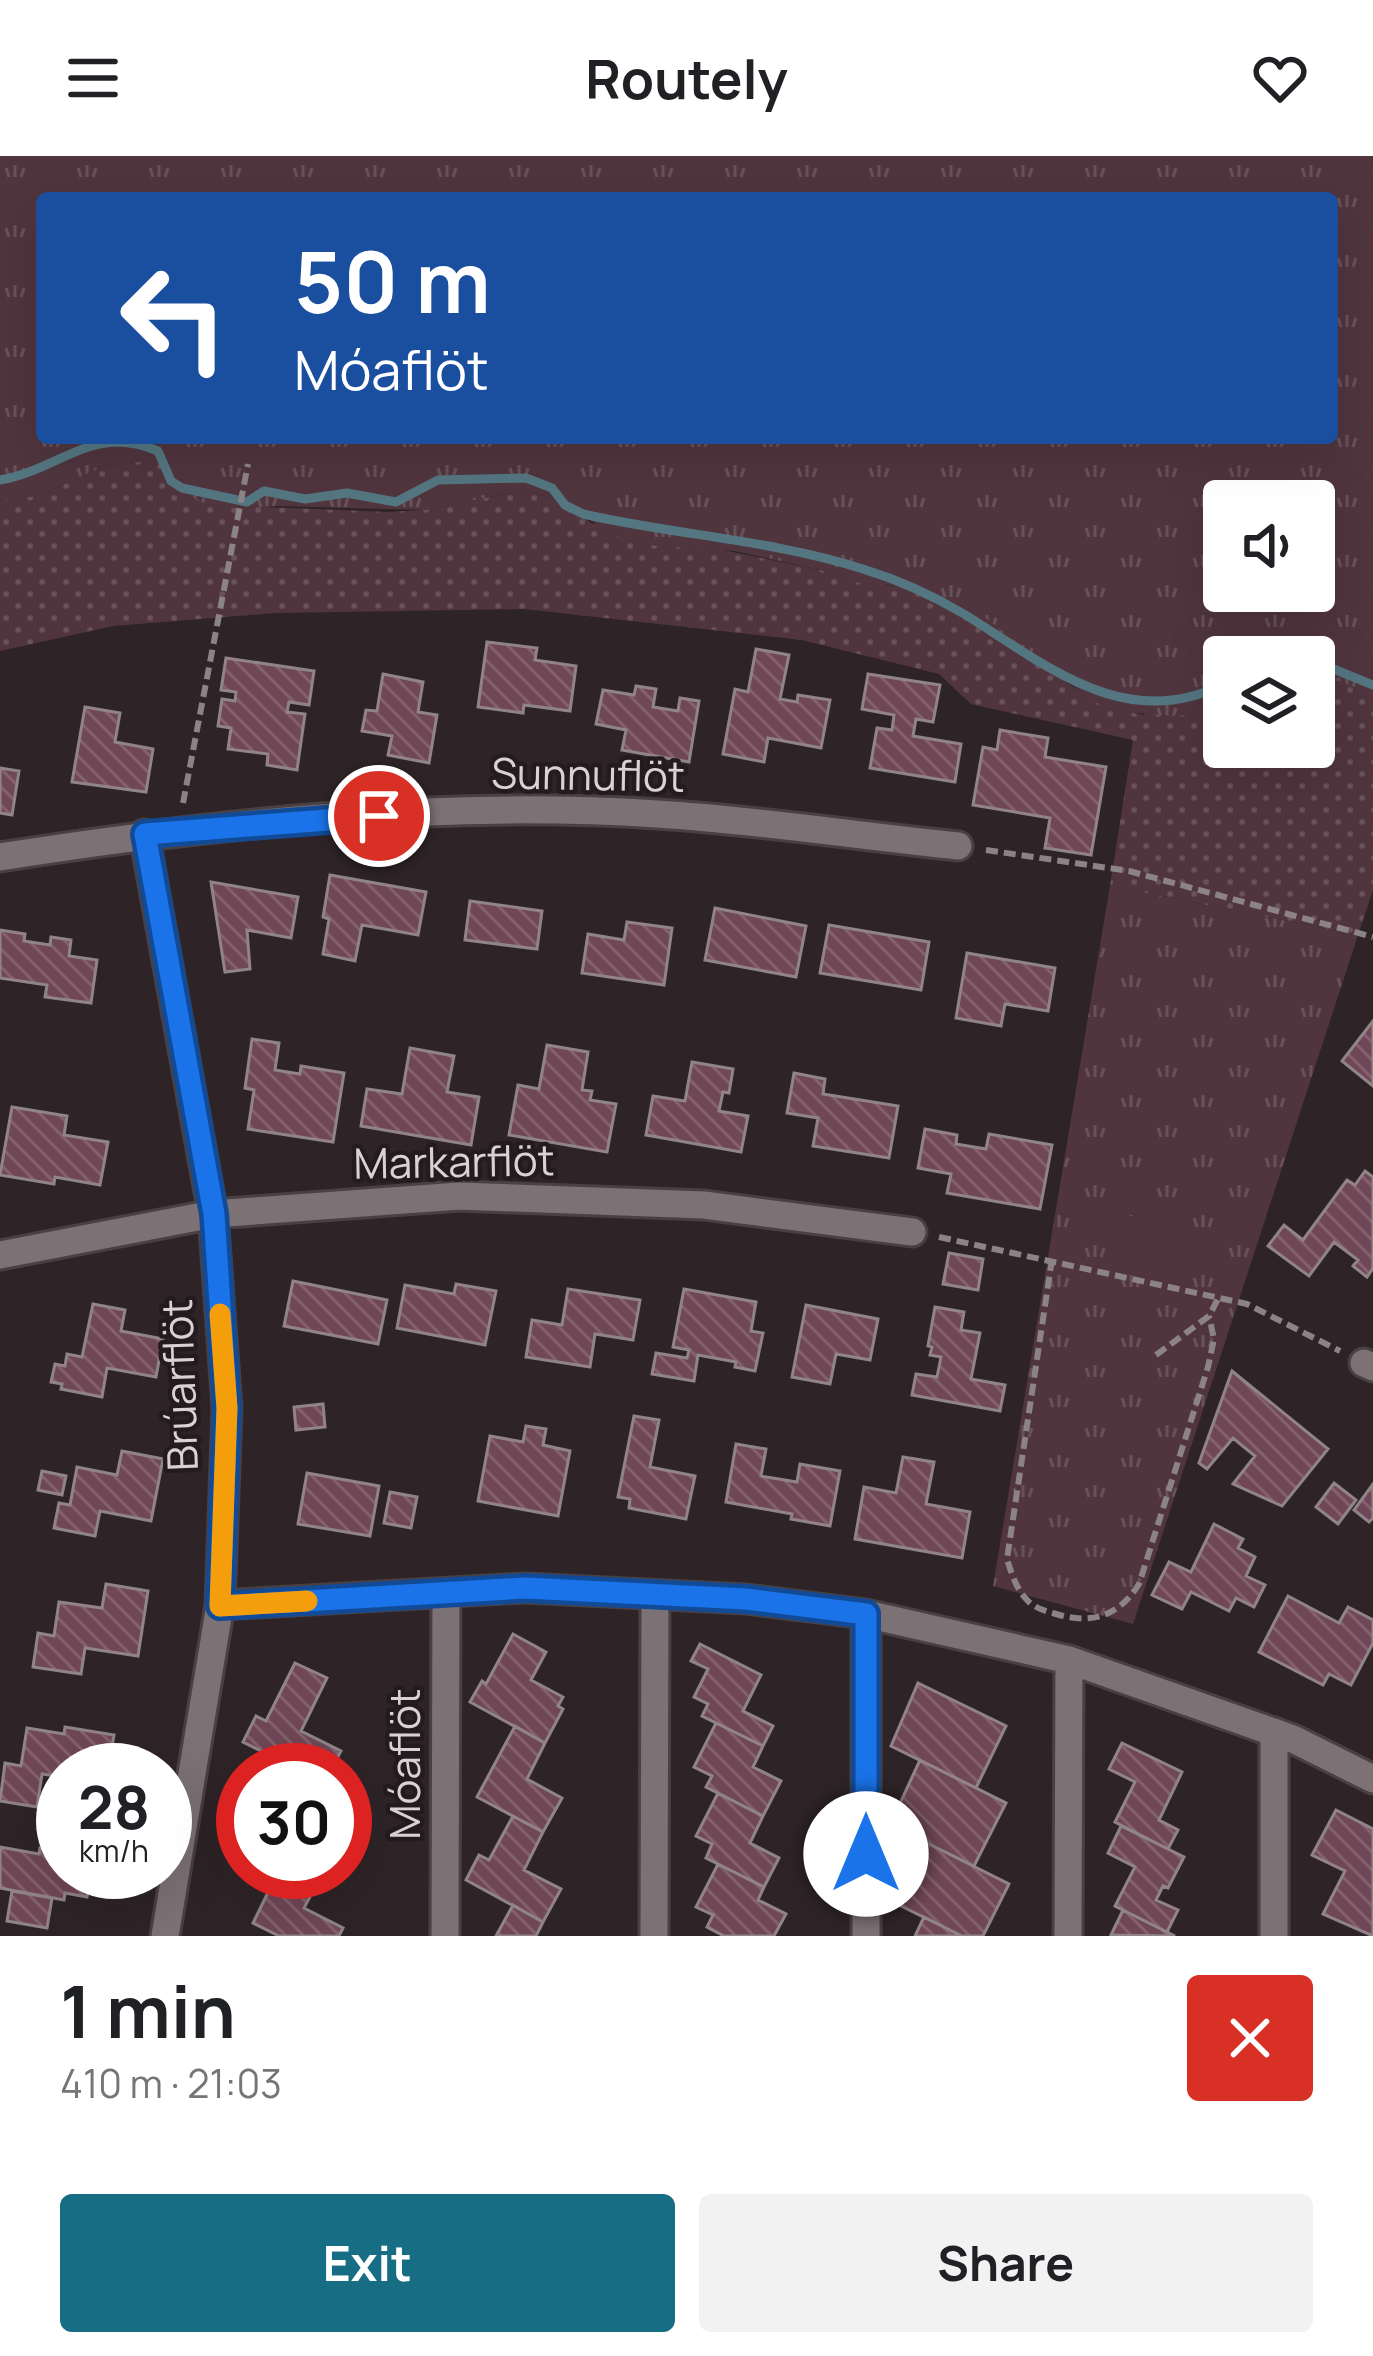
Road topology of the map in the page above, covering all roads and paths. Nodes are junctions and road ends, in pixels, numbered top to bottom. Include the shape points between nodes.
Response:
1 (248, 464) dead end
2 (184, 831) junction
3 (145, 834) junction
4 (958, 847) joint
5 (0, 857) edge
6 (1373, 937) edge
7 (214, 1214) junction
8 (912, 1232) joint
9 (0, 1255) edge
10 (1052, 1259) junction
11 (1219, 1297) junction
12 (1209, 1316) junction
13 (1156, 1354) dead end
14 (1369, 1365) edge
15 (446, 1593) junction
16 (655, 1595) junction
17 (220, 1606) junction
18 (866, 1614) junction
19 (1069, 1660) junction
20 (1274, 1732) junction
21 (1373, 1779) edge
22 (165, 1936) edge
23 (445, 1936) edge
24 (654, 1936) edge
25 (866, 1936) edge
26 (1068, 1936) edge
27 (1274, 1936) edge

1 - 2 path
2 - 3 street, Sunnuflöt
2 - 4 street, Sunnuflöt via 537,811 658,814
3 - 5 street, Sunnuflöt
3 - 7 street, Brúarflöt
4 - 6 path via 1129,871
7 - 8 street, Markarflöt via 459,1196 704,1205
7 - 9 street, Markarflöt
7 - 17 street, Brúarflöt via 227,1408
8 - 10 path
10 - 11 path
10 - 12 path via 1007,1559 1014,1582 1040,1610 1092,1620 1112,1614 1139,1584 1208,1366
11 - 12 path
11 - 14 path
12 - 13 path
15 - 16 street
15 - 17 street
15 - 23 street, Móaflöt
16 - 18 street
16 - 24 street
17 - 22 street, Brúarflöt
18 - 19 street
18 - 25 street
19 - 20 street
19 - 26 street
20 - 21 street
20 - 27 street

